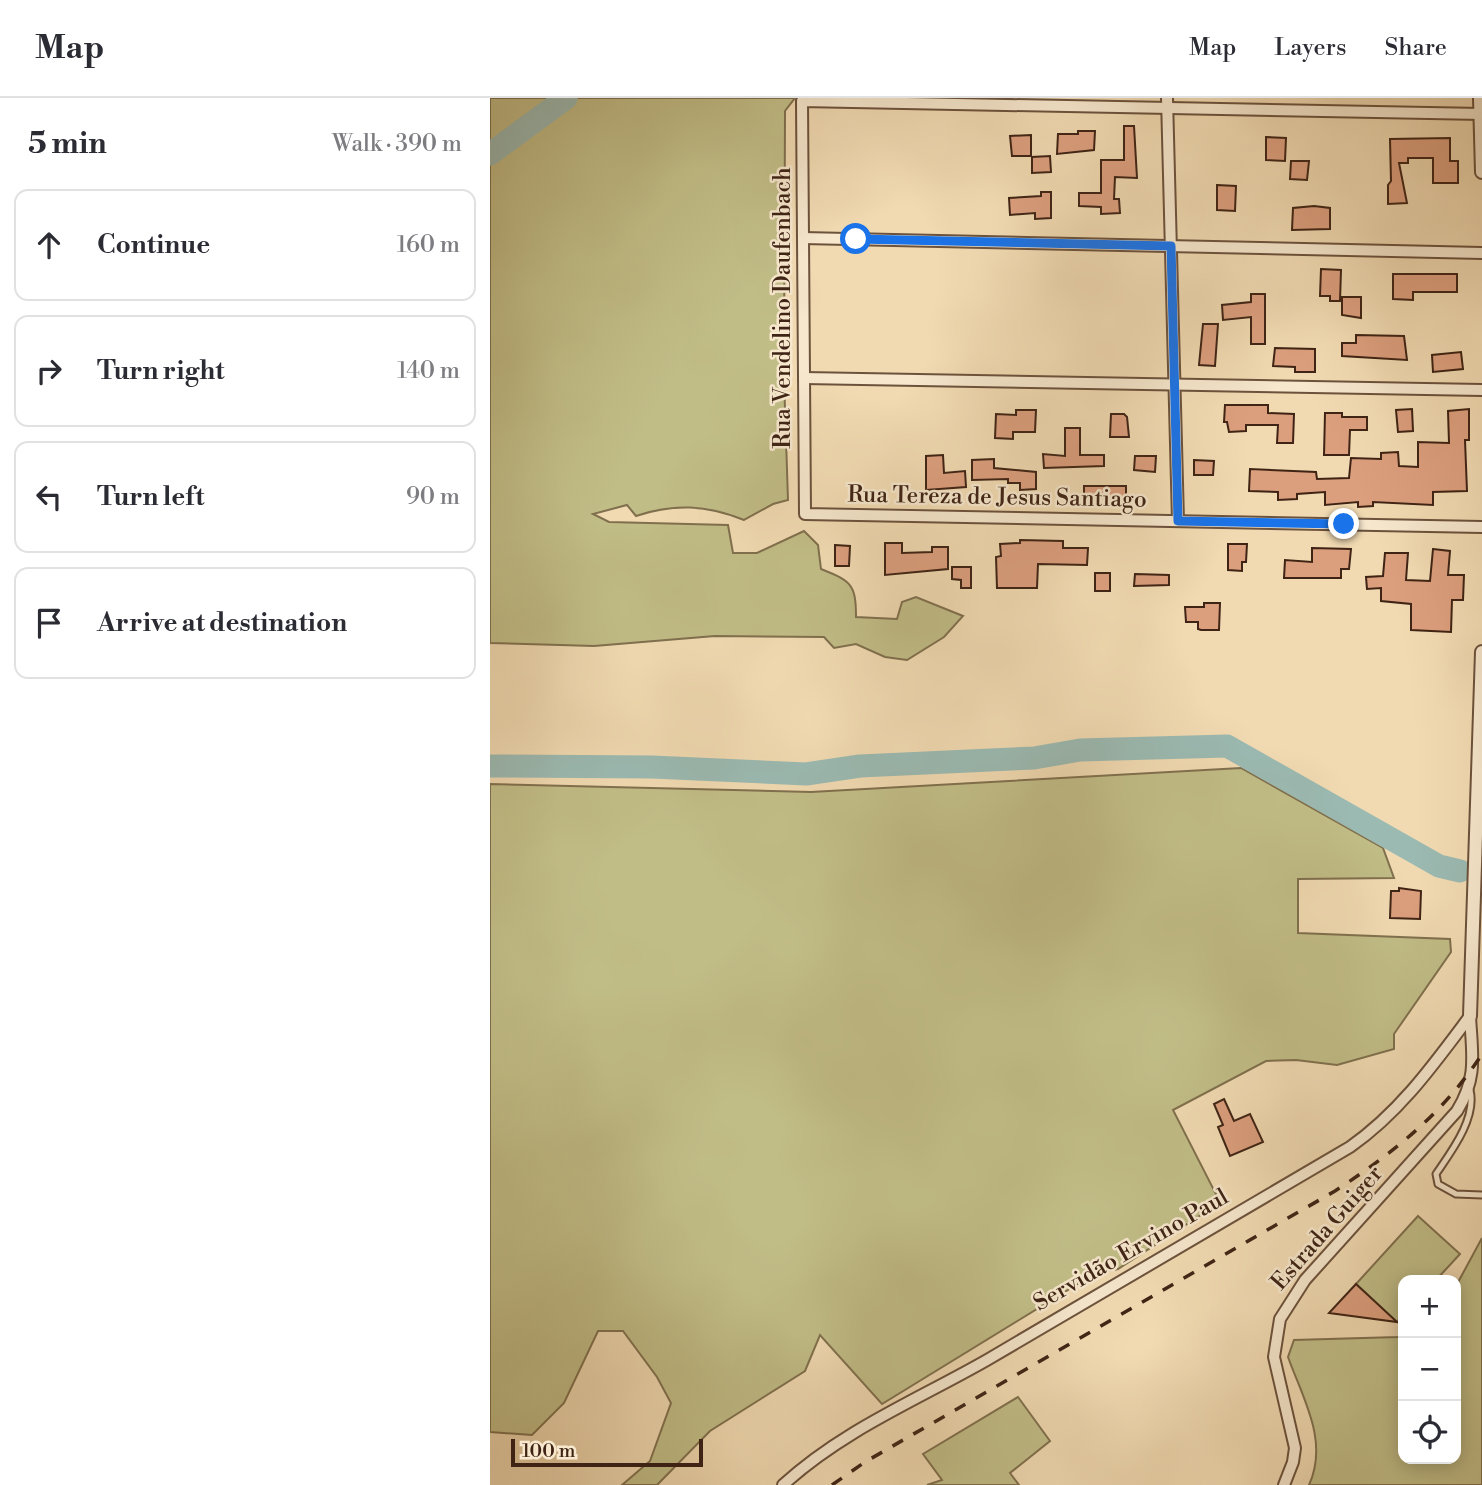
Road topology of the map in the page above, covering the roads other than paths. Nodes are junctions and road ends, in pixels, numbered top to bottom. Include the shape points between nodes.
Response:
1 (1480, 98) edge
2 (1167, 103) edge
3 (1481, 114) edge
4 (1482, 172) edge
5 (803, 238) junction
6 (1171, 246) junction
7 (1482, 253) edge
8 (804, 378) junction
9 (1174, 385) junction
10 (1482, 390) edge
11 (806, 514) joint
12 (1178, 521) junction
13 (1482, 527) edge
14 (1482, 652) edge
15 (1470, 1016) junction
16 (1470, 1090) junction
17 (1482, 1195) edge
18 (783, 1485) edge
19 (1284, 1485) edge

1 - 3 street
2 - 3 street
2 - 5 street, Rua Vendelino Daufenbach via 802,101
2 - 6 street
3 - 4 street
5 - 6 street
5 - 8 street, Rua Vendelino Daufenbach
6 - 7 street
6 - 9 street
8 - 9 street
8 - 11 street, Rua Vendelino Daufenbach
9 - 10 street
9 - 12 street
11 - 12 street, Rua Tereza de Jesus Santiago
12 - 13 street, Rua Tereza de Jesus Santiago
14 - 15 street
15 - 16 street
15 - 18 street, Servidão Ervino Paul via 1410,1094 1372,1131 1001,1352 849,1434
16 - 17 lane via 1467,1118 1436,1174 1445,1190
16 - 19 street, Estrada Guiger via 1423,1151 1305,1280 1280,1318 1274,1357 1295,1448

